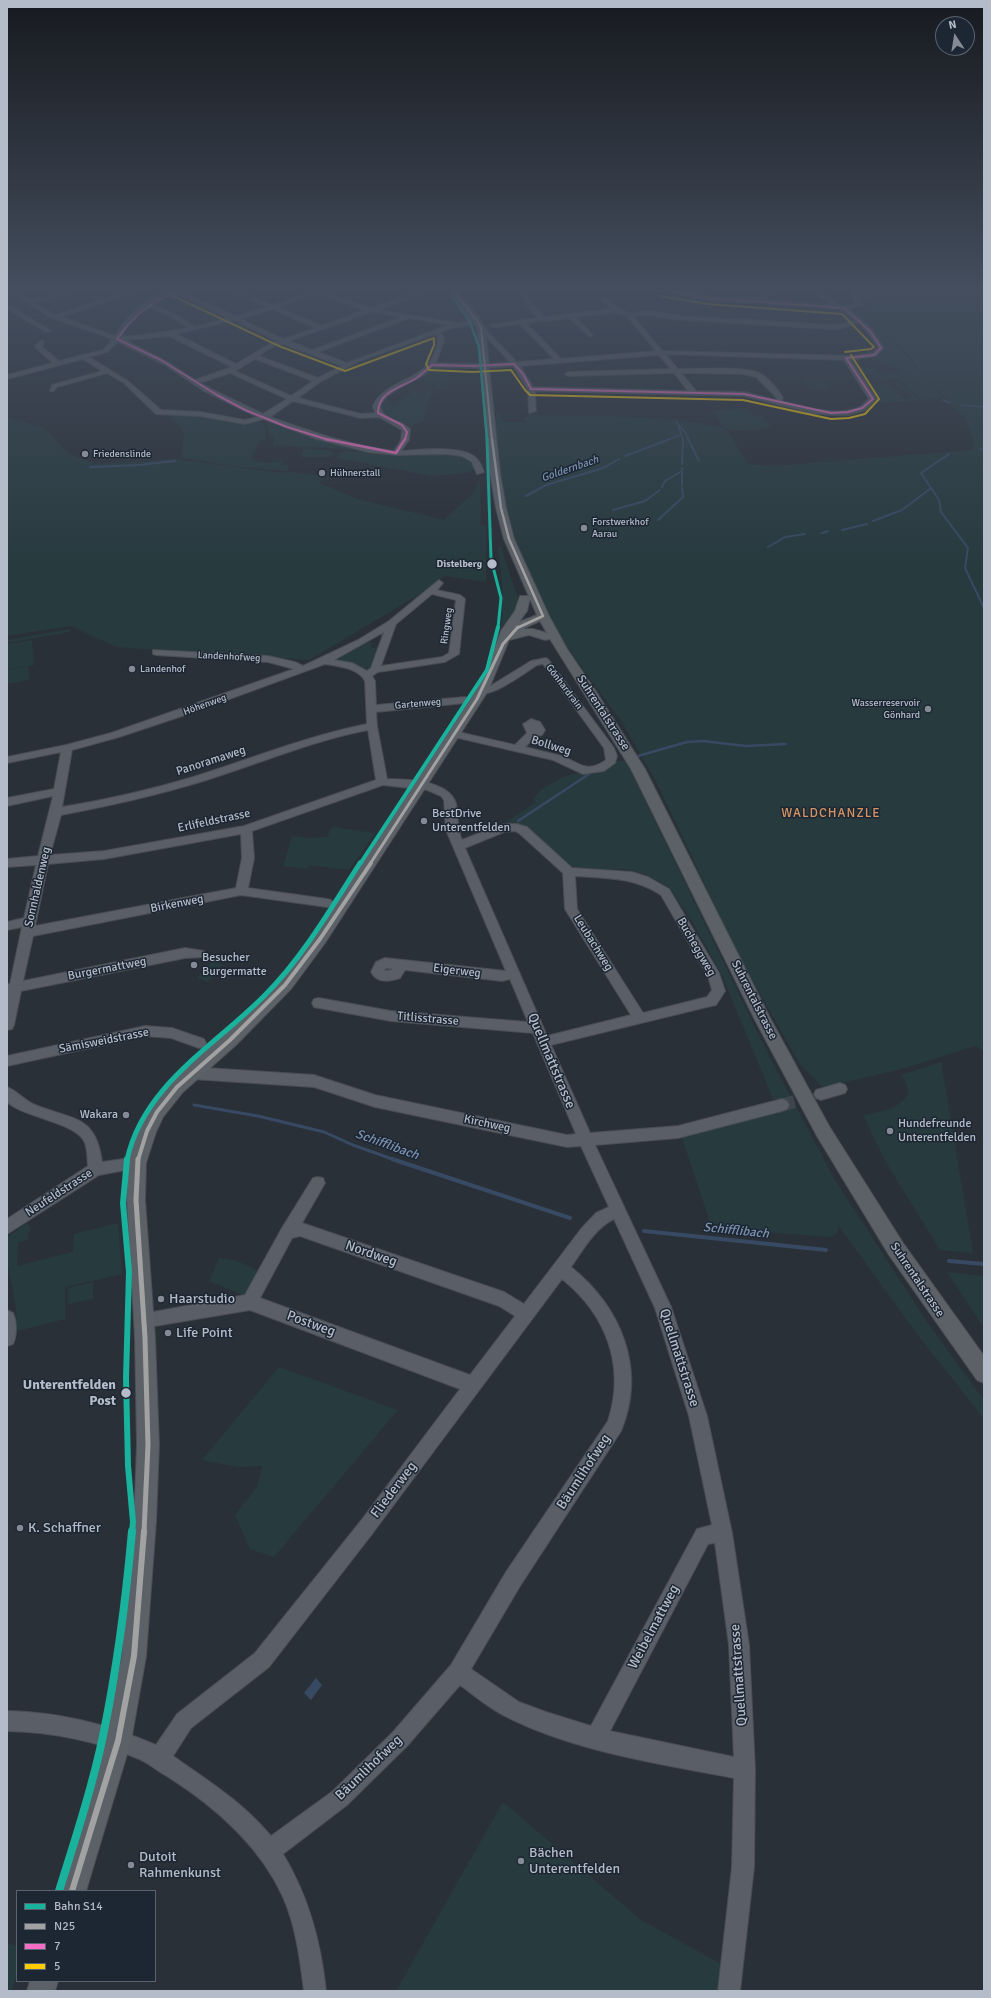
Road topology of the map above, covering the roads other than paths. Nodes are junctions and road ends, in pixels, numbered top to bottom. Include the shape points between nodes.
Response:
1 (64, 383) edge
2 (126, 383) edge
3 (196, 383) edge
4 (258, 383) edge
5 (315, 383) edge
6 (407, 383) edge
7 (486, 383) edge
8 (528, 383) edge
9 (571, 383) edge
10 (686, 383) edge
11 (767, 383) edge
12 (863, 383) edge
13 (531, 389) junction
14 (52, 390) dead end
15 (573, 390) junction
16 (694, 393) junction
17 (293, 399) junction
18 (778, 401) junction
19 (532, 411) dead end
20 (381, 415) junction
21 (263, 417) junction
22 (396, 453) junction
23 (480, 472) dead end
24 (509, 538) junction
25 (439, 583) dead end
26 (431, 591) junction
27 (524, 598) junction
28 (538, 617) junction
29 (515, 620) junction
30 (392, 623) junction
31 (545, 637) junction
32 (503, 644) junction
33 (156, 652) dead end
34 (323, 661) junction
35 (302, 670) junction
36 (371, 672) junction
37 (482, 691) junction
38 (465, 700) dead end
39 (371, 709) junction
40 (604, 713) junction
41 (372, 726) junction
42 (454, 734) junction
43 (532, 734) dead end
44 (67, 748) junction
45 (517, 749) junction
46 (7, 760) edge
47 (600, 769) joint
48 (382, 782) junction
49 (420, 786) junction
50 (58, 792) junction
51 (7, 802) edge
52 (56, 812) junction
53 (246, 829) junction
54 (459, 846) junction
55 (43, 860) junction
56 (7, 863) edge
57 (569, 872) junction
58 (241, 892) junction
59 (326, 903) dead end
60 (7, 926) edge
61 (29, 927) junction
62 (200, 954) dead end
63 (400, 964) dead end
64 (514, 974) junction
65 (11, 988) edge
66 (319, 1003) dead end
67 (639, 1018) junction
68 (7, 1025) edge
69 (540, 1035) junction
70 (199, 1043) dead end
71 (7, 1061) edge
72 (192, 1073) junction
73 (840, 1089) dead end
74 (7, 1093) edge
75 (822, 1094) tunnel mouth
76 (782, 1105) tunnel mouth
77 (586, 1141) junction
78 (137, 1163) junction
79 (96, 1169) junction
80 (318, 1183) dead end
81 (617, 1210) junction
82 (7, 1227) edge
83 (287, 1233) junction
84 (560, 1269) junction
85 (250, 1302) junction
86 (526, 1314) junction
87 (7, 1318) edge
88 (143, 1320) junction
89 (7, 1338) edge
90 (984, 1373) edge
91 (473, 1385) junction
92 (724, 1533) junction
93 (458, 1672) junction
94 (7, 1720) edge
95 (596, 1738) junction
96 (118, 1741) junction
97 (159, 1759) junction
98 (745, 1770) junction
99 (269, 1851) junction
100 (72, 1890) edge
101 (315, 1991) edge
102 (730, 1991) edge

1 - 14 street via 54,386
2 - 21 street via 156,411 163,413 200,414 239,422
3 - 21 street via 230,403
4 - 17 street
5 - 17 street
6 - 20 street via 381,398 377,407
7 - 24 main road via 495,473
8 - 13 street
9 - 15 street
10 - 16 street
11 - 18 street via 780,398
12 - 18 street via 874,399 868,406 846,412 821,412
13 - 15 street
13 - 19 street
15 - 16 street
16 - 18 street via 744,394
17 - 20 street via 362,416
17 - 21 street
20 - 22 street via 406,429 404,440
21 - 22 street via 348,444
22 - 23 street via 459,453 472,457
24 - 27 main road via 513,570
24 - 28 main road
25 - 26 street, Höhenweg
26 - 30 street, Höhenweg
26 - 36 street, Ringweg via 460,600 454,654 445,659
27 - 28 main road
27 - 29 main road via 521,611
28 - 29 main road via 525,616
28 - 31 main road
28 - 32 main road via 519,626
28 - 40 main road, Suhrentalstrasse
29 - 32 main road
30 - 34 street, Höhenweg
30 - 36 street
31 - 32 main road via 534,632 519,632
31 - 40 main road via 581,688
32 - 37 main road
33 - 35 street, Landenhofweg via 268,659 292,664
34 - 35 street, Höhenweg
34 - 36 street
35 - 44 street, Höhenweg via 150,724
36 - 39 street
37 - 42 main road
37 - 47 street, Gönhardrain via 489,691 534,662 544,662 609,748 611,762
38 - 39 street, Gartenweg
39 - 41 street
40 - 90 main road, Suhrentalstrasse via 657,804 764,1020 823,1131 896,1249
41 - 48 street
41 - 52 street, Panoramaweg via 329,735 157,791
42 - 45 street, Bollweg
42 - 49 main road
43 - 45 street, Bollweg
44 - 46 street, Höhenweg
44 - 50 street, Sonnhaldenweg
45 - 47 street, Bollweg via 556,758 582,771
48 - 49 street, Erlifeldstrasse via 405,782
48 - 53 street, Erlifeldstrasse
49 - 54 street, Quellmattstrasse via 439,790 449,798 452,830
49 - 72 main road via 342,906 285,985 230,1040
50 - 51 street
50 - 52 street, Sonnhaldenweg
52 - 55 street, Sonnhaldenweg
53 - 55 street, Erlifeldstrasse via 104,855
53 - 58 street via 248,858
54 - 57 street via 502,828 514,826 523,830
54 - 64 street, Quellmattstrasse
55 - 56 street, Erlifeldstrasse
55 - 61 street, Sonnhaldenweg
57 - 67 street, Leubachweg via 572,909
57 - 67 street, Bucheggweg via 633,876 654,883 665,892 714,976 719,991 711,1001
58 - 59 street, Birkenweg
58 - 61 street, Birkenweg
60 - 61 street, Birkenweg
61 - 65 street, Sonnhaldenweg
62 - 65 street, Burgermattweg via 185,953
63 - 64 street, Eigerweg via 502,976
64 - 69 street, Quellmattstrasse
65 - 68 street, Sonnhaldenweg
66 - 69 street, Titlisstrasse via 390,1016
67 - 69 street, Bucheggweg
69 - 77 street, Quellmattstrasse
70 - 71 street, Sämisweidstrasse via 172,1033 145,1031
72 - 77 street, Kirchweg via 314,1081 374,1101 567,1141
72 - 78 main road via 157,1112 146,1131
73 - 75 street
74 - 79 street via 25,1108 83,1129 92,1144
76 - 77 street, Kirchweg via 678,1132
77 - 81 street, Quellmattstrasse
78 - 79 street, Neufeldstrasse
78 - 88 main road via 136,1200
79 - 82 street, Neufeldstrasse
80 - 83 street
81 - 84 street, Fliederweg via 601,1218
81 - 92 street, Quellmattstrasse via 665,1314 698,1416
83 - 85 street
83 - 86 street, Nordweg via 300,1230 504,1300
84 - 86 street, Fliederweg
84 - 93 street, Bäumlihofweg via 578,1282 600,1304 615,1335 621,1367 622,1400 615,1425 513,1579
85 - 88 street, Postweg
85 - 91 street, Postweg
86 - 91 street, Fliederweg
87 - 89 street
88 - 96 main road via 148,1445 145,1521 134,1656
91 - 97 street, Fliederweg via 366,1528 262,1660 184,1721
92 - 95 street, Weibelmattweg via 703,1535
92 - 98 street, Quellmattstrasse via 738,1645
93 - 95 street via 517,1711
93 - 99 street, Bäumlihofweg via 400,1739 340,1798
94 - 96 street via 40,1721
95 - 98 street
96 - 97 street via 146,1751
96 - 100 main road
97 - 99 street via 216,1797
98 - 102 street, Quellmattstrasse via 742,1866
99 - 101 street via 286,1877 297,1906

